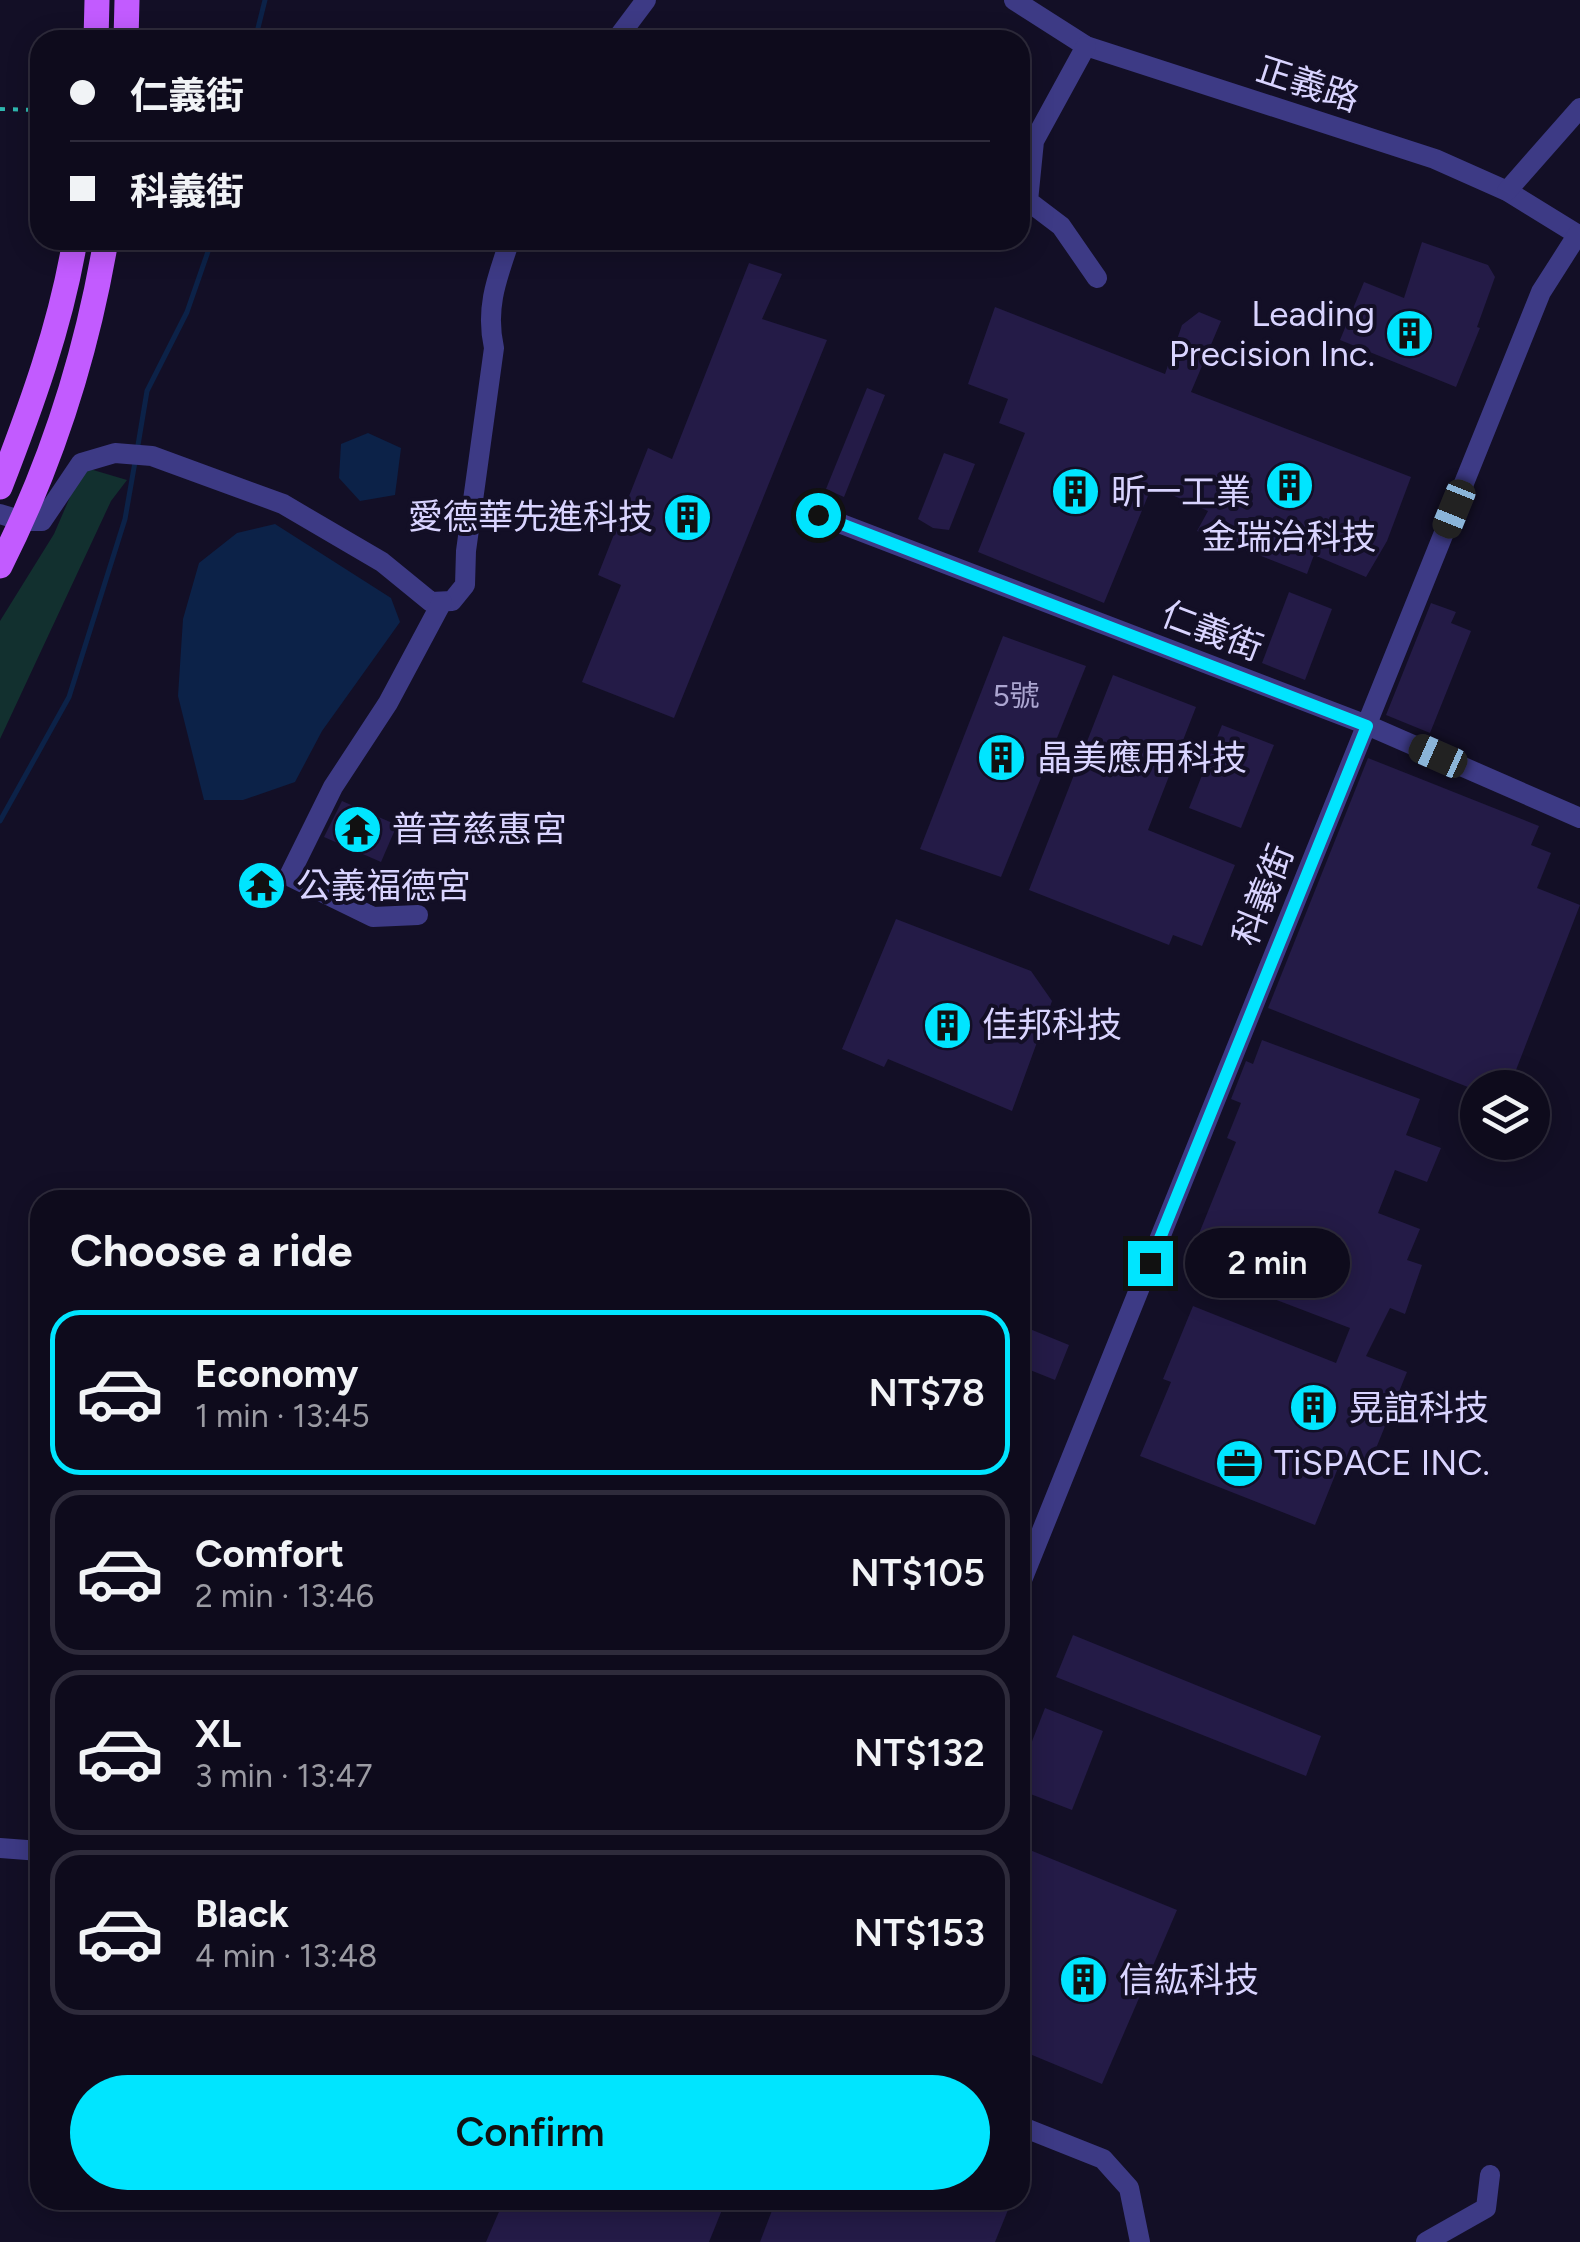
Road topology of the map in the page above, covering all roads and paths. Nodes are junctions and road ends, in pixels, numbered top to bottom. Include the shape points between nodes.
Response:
1 (97, 0) edge
2 (127, 0) edge
3 (646, 0) edge
4 (1014, 0) edge
5 (96, 30) edge
6 (126, 30) edge
7 (624, 30) edge
8 (1086, 46) junction
9 (1580, 108) edge
10 (0, 109) edge
11 (30, 110) edge
12 (1030, 181) edge
13 (1507, 191) junction
14 (1030, 203) edge
15 (1579, 235) edge
16 (73, 250) edge
17 (104, 250) edge
18 (506, 250) edge
19 (1096, 278) dead end
20 (0, 486) edge
21 (818, 515) dead end
22 (11, 518) edge
23 (0, 566) edge
24 (442, 602) junction
25 (1367, 726) junction
26 (1580, 818) edge
27 (418, 915) dead end
28 (1030, 1561) edge
29 (0, 1848) edge
30 (30, 1850) edge
31 (1030, 2130) edge
32 (1490, 2175) dead end
33 (1140, 2242) edge
34 (1426, 2242) edge

1 - 5 main road
2 - 6 main road
3 - 7 street
4 - 8 street, 正義路
8 - 12 street via 1034,141
8 - 13 street, 正義路 via 1435,159
9 - 13 street
10 - 11 path
13 - 15 street, 正義路
14 - 19 street via 1061,226
15 - 25 street, 科義街 via 1542,292
16 - 20 main road via 32,404
17 - 22 main road via 63,412
18 - 24 street via 491,294 494,348 466,585 452,602
21 - 25 street, 仁義街
22 - 23 main road
22 - 24 street via 42,521 81,462 116,453 152,456 283,504 382,562 430,602
24 - 27 street via 289,876 372,917
25 - 26 street, 仁義街
25 - 28 street, 科義街
29 - 30 street
31 - 33 street via 1103,2159 1128,2188
32 - 34 street via 1486,2208

